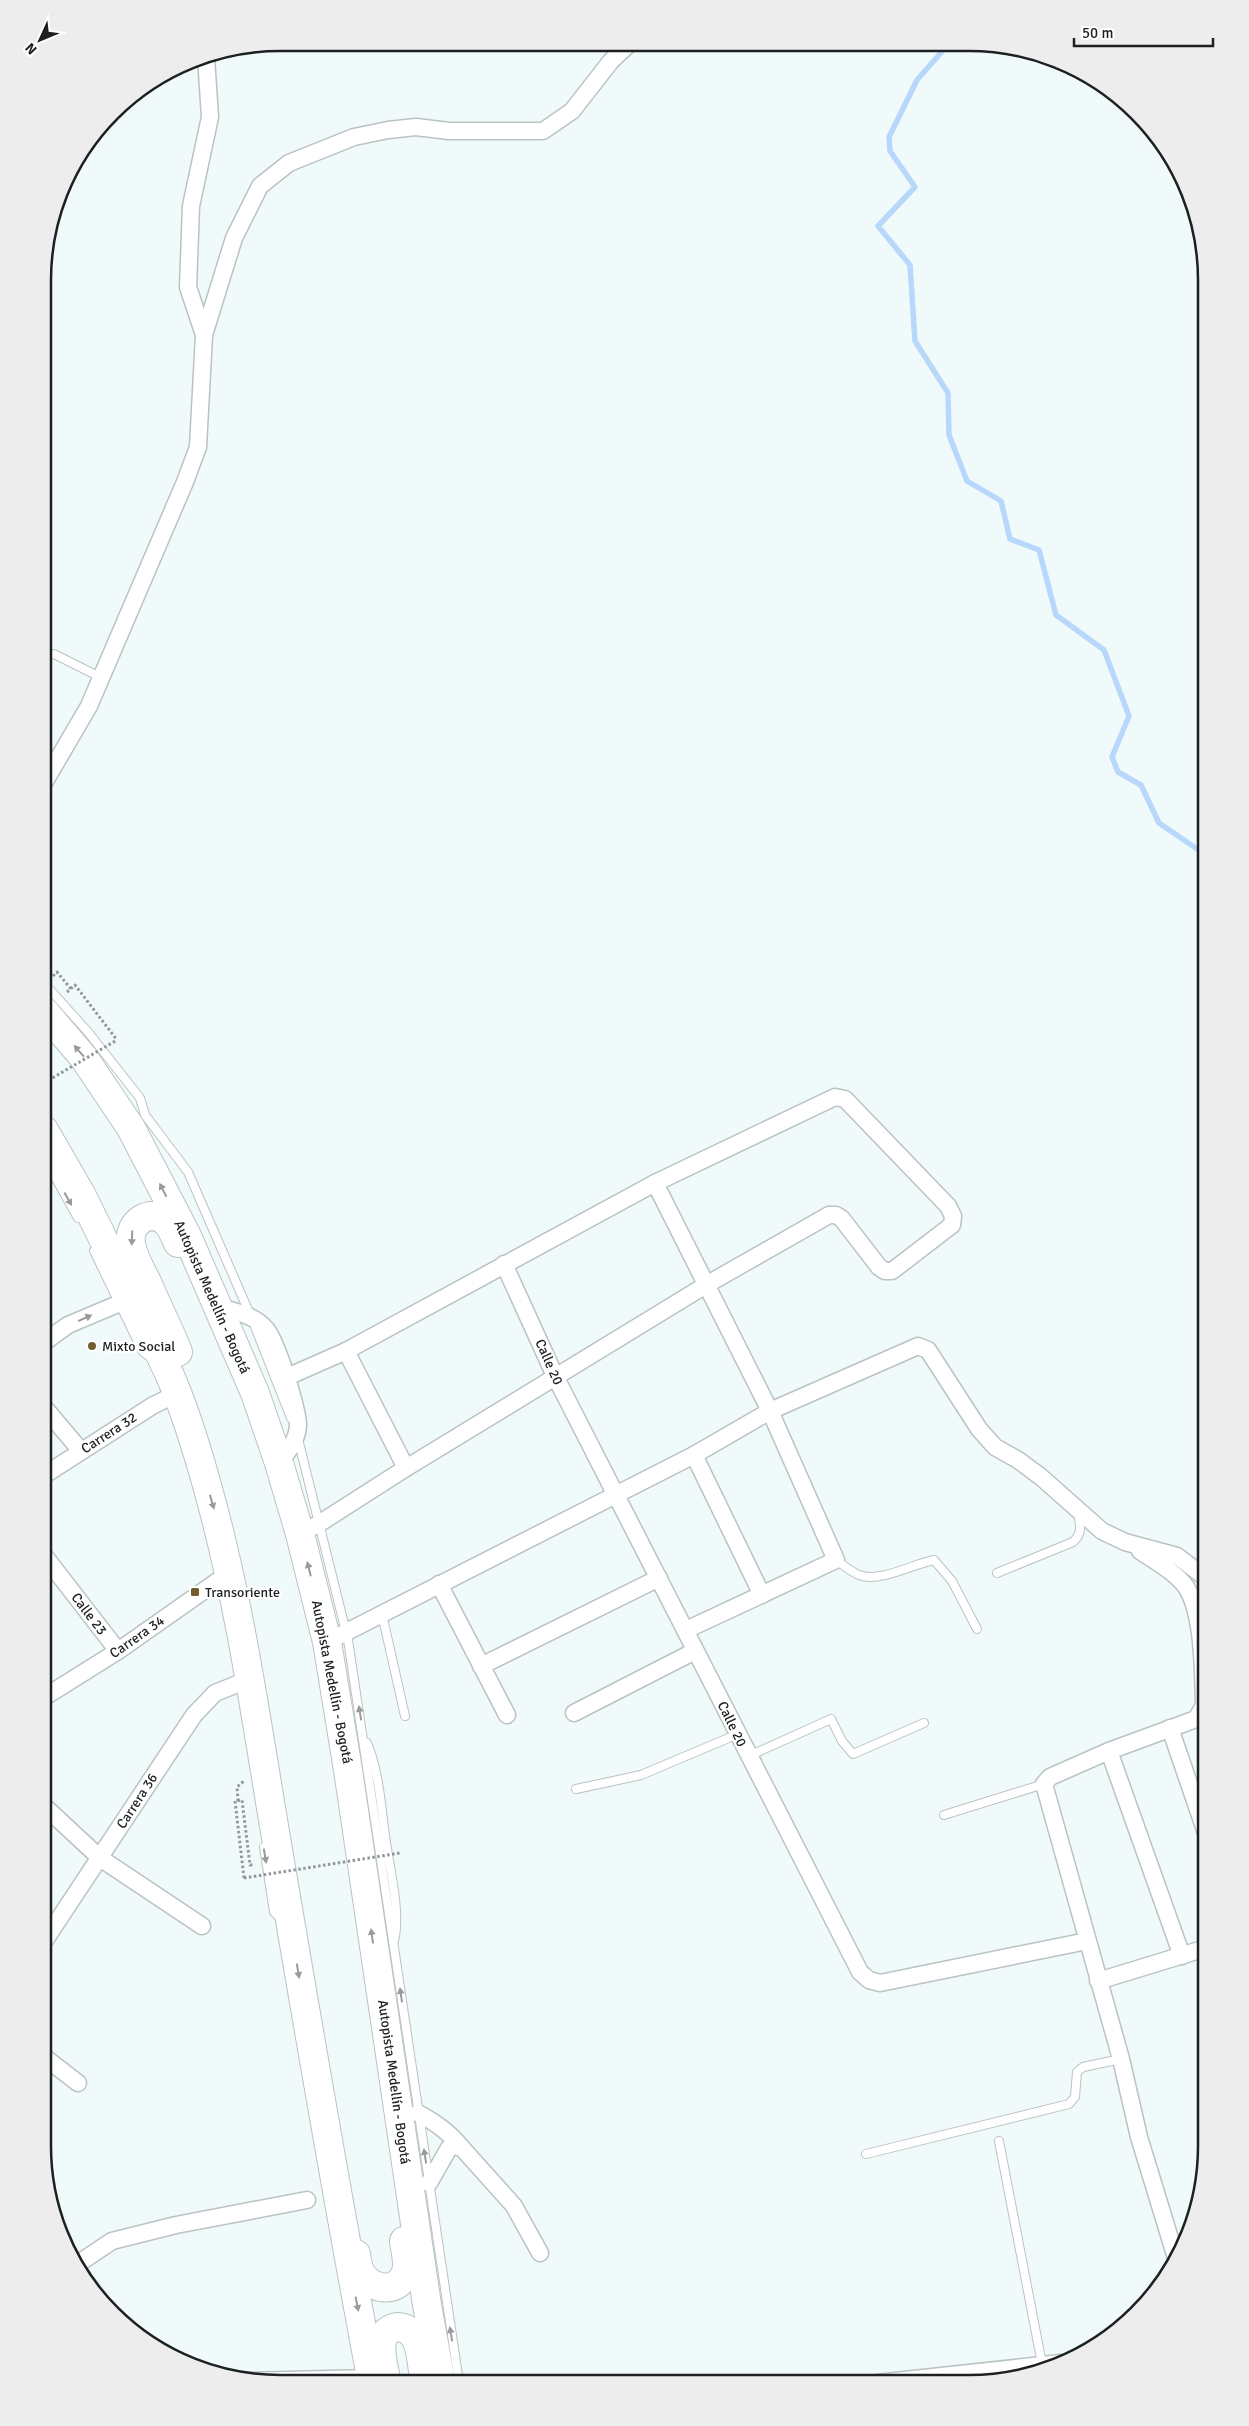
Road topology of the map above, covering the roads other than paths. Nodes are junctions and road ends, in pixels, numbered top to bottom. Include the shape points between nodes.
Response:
1 (617, 51) edge
2 (622, 51) edge
3 (611, 61) junction
4 (206, 63) edge
5 (204, 335) junction
6 (51, 654) edge
7 (102, 678) junction
8 (51, 771) edge
9 (51, 991) edge
10 (51, 1019) edge
11 (51, 1157) edge
12 (51, 1161) edge
13 (655, 1183) junction
14 (84, 1228) dead end
15 (91, 1244) dead end
16 (504, 1264) junction
17 (706, 1285) junction
18 (125, 1301) junction
19 (218, 1307) junction
20 (252, 1319) junction
21 (51, 1337) edge
22 (346, 1351) junction
23 (555, 1376) junction
24 (287, 1378) junction
25 (173, 1382) junction
26 (770, 1411) junction
27 (51, 1415) edge
28 (187, 1422) junction
29 (264, 1424) junction
30 (296, 1432) junction
31 (81, 1451) junction
32 (694, 1455) junction
33 (279, 1463) junction
34 (406, 1468) junction
35 (51, 1471) edge
36 (615, 1495) junction
37 (1078, 1510) junction
38 (310, 1529) junction
39 (1125, 1542) junction
40 (836, 1560) junction
41 (51, 1564) edge
42 (1198, 1572) edge
43 (229, 1573) junction
44 (996, 1573) dead end
45 (659, 1578) junction
46 (439, 1584) junction
47 (762, 1595) junction
48 (382, 1614) junction
49 (1198, 1627) edge
50 (977, 1629) dead end
51 (686, 1630) junction
52 (337, 1637) junction
53 (118, 1651) junction
54 (696, 1651) junction
55 (481, 1666) junction
56 (51, 1693) edge
57 (249, 1693) junction
58 (574, 1713) dead end
59 (507, 1715) dead end
60 (405, 1716) dead end
61 (1198, 1716) edge
62 (924, 1723) dead end
63 (1170, 1728) junction
64 (738, 1734) junction
65 (1108, 1750) junction
66 (748, 1756) junction
67 (1044, 1784) junction
68 (576, 1789) dead end
69 (1198, 1810) edge
70 (51, 1812) edge
71 (944, 1815) dead end
72 (262, 1834) dead end
73 (100, 1858) junction
74 (202, 1926) dead end
75 (51, 1931) edge
76 (292, 1932) junction
77 (1087, 1940) junction
78 (1198, 1951) edge
79 (1182, 1956) junction
80 (1098, 1981) junction
81 (381, 1995) junction
82 (1121, 2059) junction
83 (51, 2062) edge
84 (78, 2083) dead end
85 (418, 2113) junction
86 (323, 2125) junction
87 (999, 2141) dead end
88 (462, 2148) junction
89 (866, 2154) dead end
90 (429, 2182) junction
91 (307, 2200) dead end
92 (1173, 2249) edge
93 (540, 2252) dead end
94 (82, 2260) edge
95 (1042, 2364) edge
96 (1036, 2365) edge
97 (375, 2375) edge
98 (377, 2375) edge
99 (424, 2375) edge
100 (440, 2375) edge
101 (458, 2375) edge
102 (946, 2375) edge

1 - 3 street
2 - 3 street
3 - 5 street via 572,111 543,131 449,131 416,127 388,130 354,137 289,163 260,186 234,238
4 - 5 street via 210,117 191,206 188,287
5 - 7 street via 198,446
6 - 7 lane
7 - 8 street
9 - 20 lane via 140,1098 145,1115 188,1172
19 -> 10 highway, Autopista Medellín - Bogotá via 187,1236 131,1128 84,1058
11 - 18 highway via 82,1196
12 -> 14 lane
13 - 16 street
13 - 17 street
13 - 17 street via 840,1096 948,1206 953,1216 952,1225 892,1271 879,1267 842,1219 829,1215
15 - 18 lane
16 - 22 street
16 - 23 street, Calle 20
17 - 23 street
17 - 26 street
21 -> 18 street via 68,1325
18 - 25 highway
19 - 20 street via 241,1312
19 - 29 highway, Autopista Medellín - Bogotá via 255,1393
20 - 24 street via 266,1328
20 - 30 lane
22 - 24 street
22 - 34 street
23 - 34 street
23 - 36 street, Calle 20
24 - 30 street via 298,1427
25 - 28 highway
25 - 31 street, Carrera 32 via 152,1406
26 - 32 street
26 - 37 street via 923,1346 986,1439 1041,1477
26 - 40 street
27 - 31 street
29 -> 28 highway via 249,1407 239,1388 171,1228 157,1216 147,1216 133,1226 131,1245 190,1383 192,1399
28 -> 43 highway
29 - 33 highway, Autopista Medellín - Bogotá
30 - 33 street via 292,1447
30 - 38 lane
31 - 35 street, Carrera 32
32 - 36 street
32 - 47 street
33 - 38 highway, Autopista Medellín - Bogotá
34 - 38 street
36 - 45 street, Calle 20
36 - 46 street
37 - 39 street via 1102,1532
37 - 44 lane via 1081,1530 1073,1542
52 -> 38 highway, Autopista Medellín - Bogotá
39 - 42 street via 1177,1556
39 - 49 street via 1184,1584 1191,1597
40 - 47 street
40 - 50 lane via 860,1575 888,1575 934,1560 952,1582
41 - 53 street, Calle 23
43 - 53 street, Carrera 34
43 - 57 highway
45 - 51 street, Calle 20
45 - 55 street
46 - 48 street
46 - 55 street
47 - 51 street
48 - 52 street
48 - 60 lane
51 - 54 street, Calle 20
81 -> 52 highway, Autopista Medellín - Bogotá via 348,1770
85 -> 52 lane via 363,1734
53 - 56 street, Carrera 34
54 - 58 street
54 - 64 street, Calle 20
55 - 59 street
57 - 73 street, Carrera 36 via 215,1693 194,1715
57 - 76 highway
61 - 63 street
62 - 66 lane via 852,1754 831,1718
63 - 65 street
63 - 69 street
64 - 66 street, Calle 20
64 - 68 lane via 641,1776
65 - 67 street via 1050,1777
65 - 79 street
66 - 77 street, Calle 20 via 860,1972 869,1980 880,1983
67 - 71 lane
67 - 77 street
70 - 73 street
72 -> 76 lane via 274,1912
73 - 74 street
73 - 75 street, Carrera 36
76 -> 86 highway
77 - 80 street
78 - 79 street
79 - 80 street
80 - 82 street
81 - 86 highway via 375,2038 376,2060 407,2265 400,2282 390,2288 381,2289 362,2276 340,2162
81 - 100 highway, Autopista Medellín - Bogotá
82 - 89 lane via 1077,2072 1075,2097 1069,2104
82 - 92 street via 1139,2137
83 - 84 street
85 - 88 street via 452,2135
90 -> 85 lane
86 -> 97 highway
87 - 95 lane
88 - 90 street via 449,2148
88 - 93 street via 514,2206
101 -> 90 lane
91 - 94 street via 112,2241
96 - 102 street
98 - 99 highway via 383,2337 388,2330 400,2327 410,2332 418,2345

